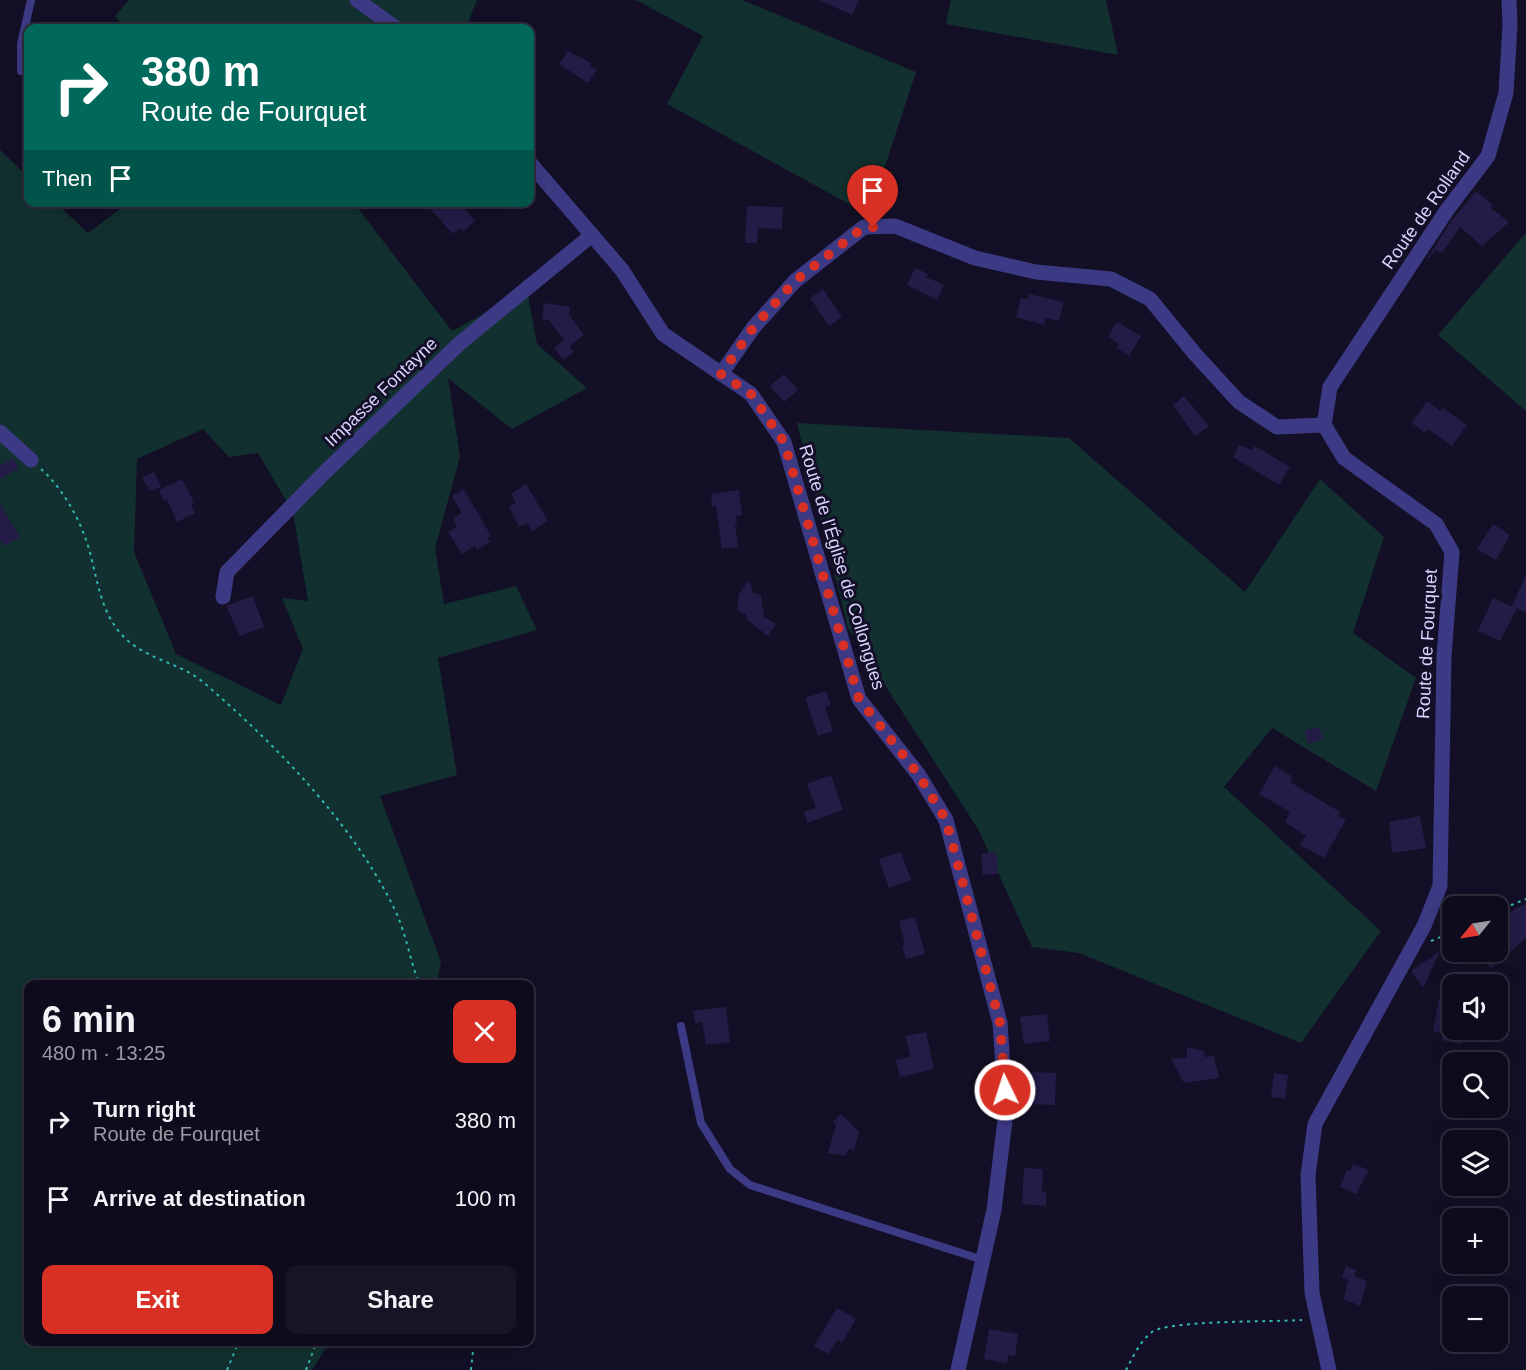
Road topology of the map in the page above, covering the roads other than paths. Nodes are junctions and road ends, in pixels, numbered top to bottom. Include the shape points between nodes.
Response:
1 (31, 0) edge
2 (357, 0) edge
3 (1509, 0) edge
4 (26, 24) edge
5 (390, 24) edge
6 (24, 31) edge
7 (21, 71) dead end
8 (534, 168) edge
9 (592, 235) junction
10 (721, 374) junction
11 (1323, 426) junction
12 (0, 432) edge
13 (31, 460) road end
14 (223, 597) dead end
15 (681, 1026) dead end
16 (983, 1260) junction
17 (958, 1370) edge
18 (1329, 1370) edge

1 - 4 lane
2 - 5 street
3 - 11 street, Route de Rolland via 1506,93 1488,156 1447,210 1330,387
6 - 7 lane
8 - 9 street, Route de l’Église de Collongues
9 - 10 street, Route de l’Église de Collongues via 622,270 663,333
9 - 14 street, Impasse Fontayne via 460,343 324,473 227,572
10 - 11 street via 753,328 795,281 864,227 896,226 975,258 1036,272 1111,279 1150,299 1239,402 1277,427
10 - 16 street, Route de l’Église de Collongues via 751,394 784,442 859,699 918,774 946,820 1000,1023 1006,1112 994,1210
11 - 18 street, Route de Fourquet via 1344,458 1436,524 1452,552 1444,656 1440,886 1424,926 1315,1125 1308,1175 1312,1293
12 - 13 street
15 - 16 lane via 701,1123 730,1169 750,1185
16 - 17 street, Route de l’Église de Collongues

